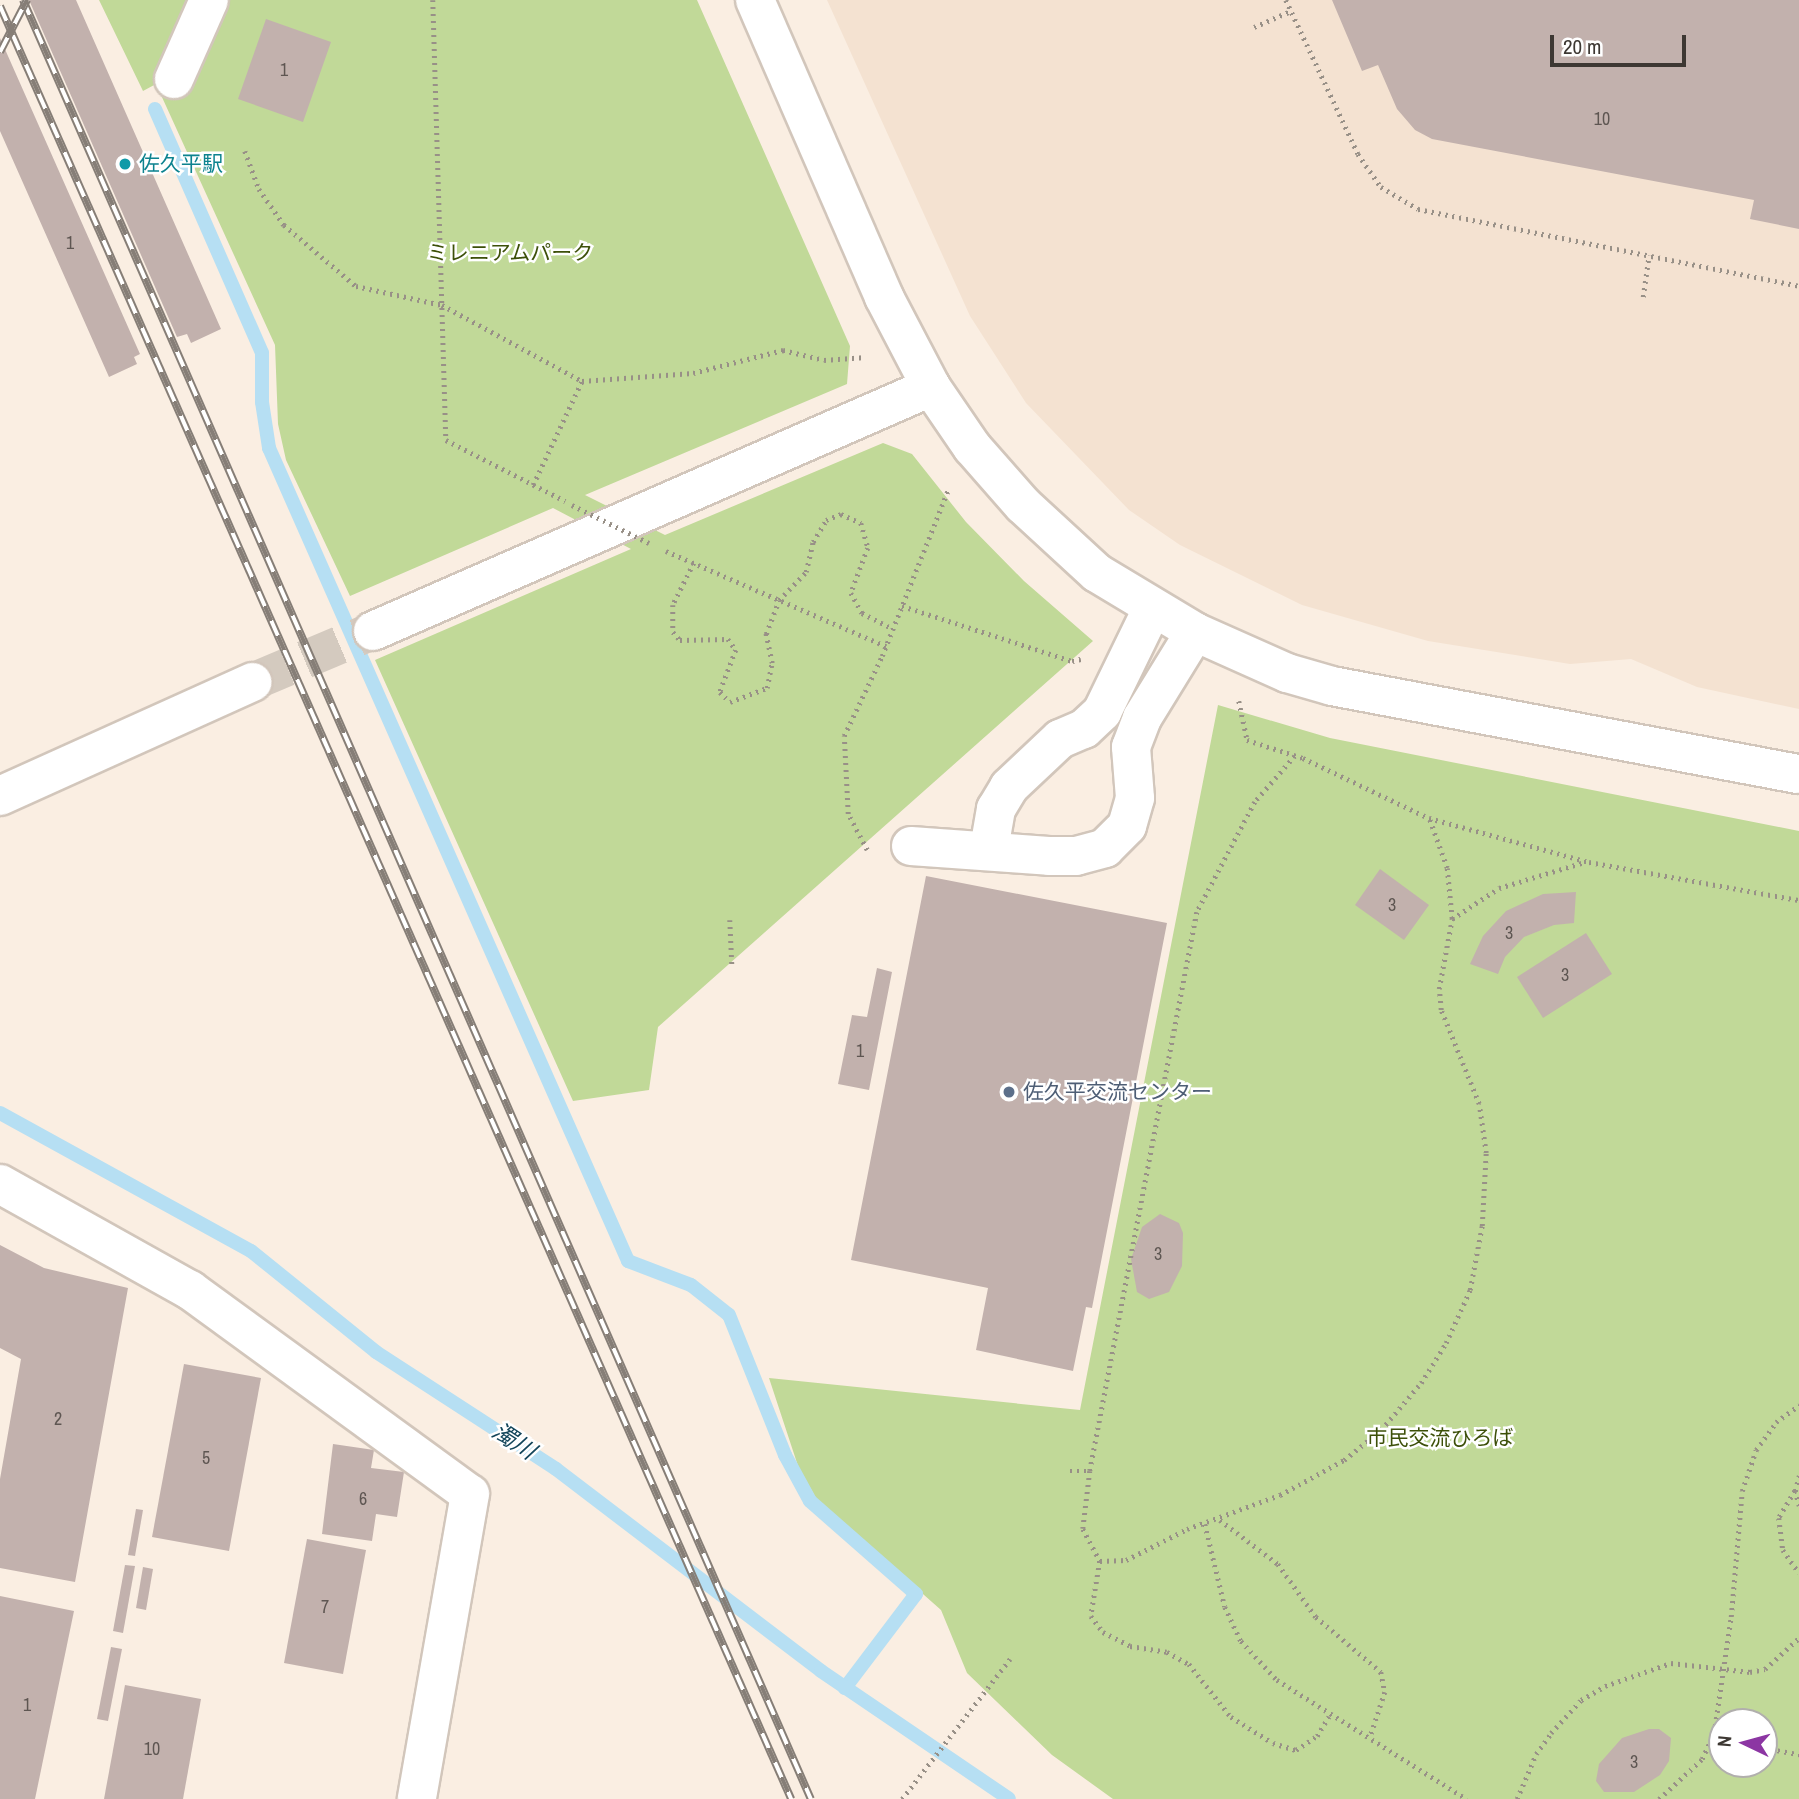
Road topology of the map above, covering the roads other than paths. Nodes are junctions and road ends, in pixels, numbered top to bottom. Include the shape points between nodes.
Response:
1 (209, 0) edge
2 (755, 0) edge
3 (174, 79) dead end
4 (931, 387) junction
5 (1152, 609) junction
6 (373, 631) tunnel mouth
7 (1195, 632) junction
8 (252, 682) tunnel mouth
9 (1799, 774) edge
10 (0, 796) edge
11 (911, 846) dead end
12 (989, 849) junction
13 (0, 1184) edge
14 (417, 1799) edge

1 - 3 street
2 - 4 street via 884,297
4 - 5 street via 972,447 1023,505 1097,573
4 - 6 street
5 - 7 street
5 - 12 street via 1102,712 1084,729 1060,739 1009,787 996,809
7 - 9 street via 1287,673 1332,686
7 - 12 street via 1142,718 1131,747 1135,798 1127,826 1105,848 1076,856
8 - 10 street
11 - 12 street
13 - 14 street via 190,1290 470,1494

